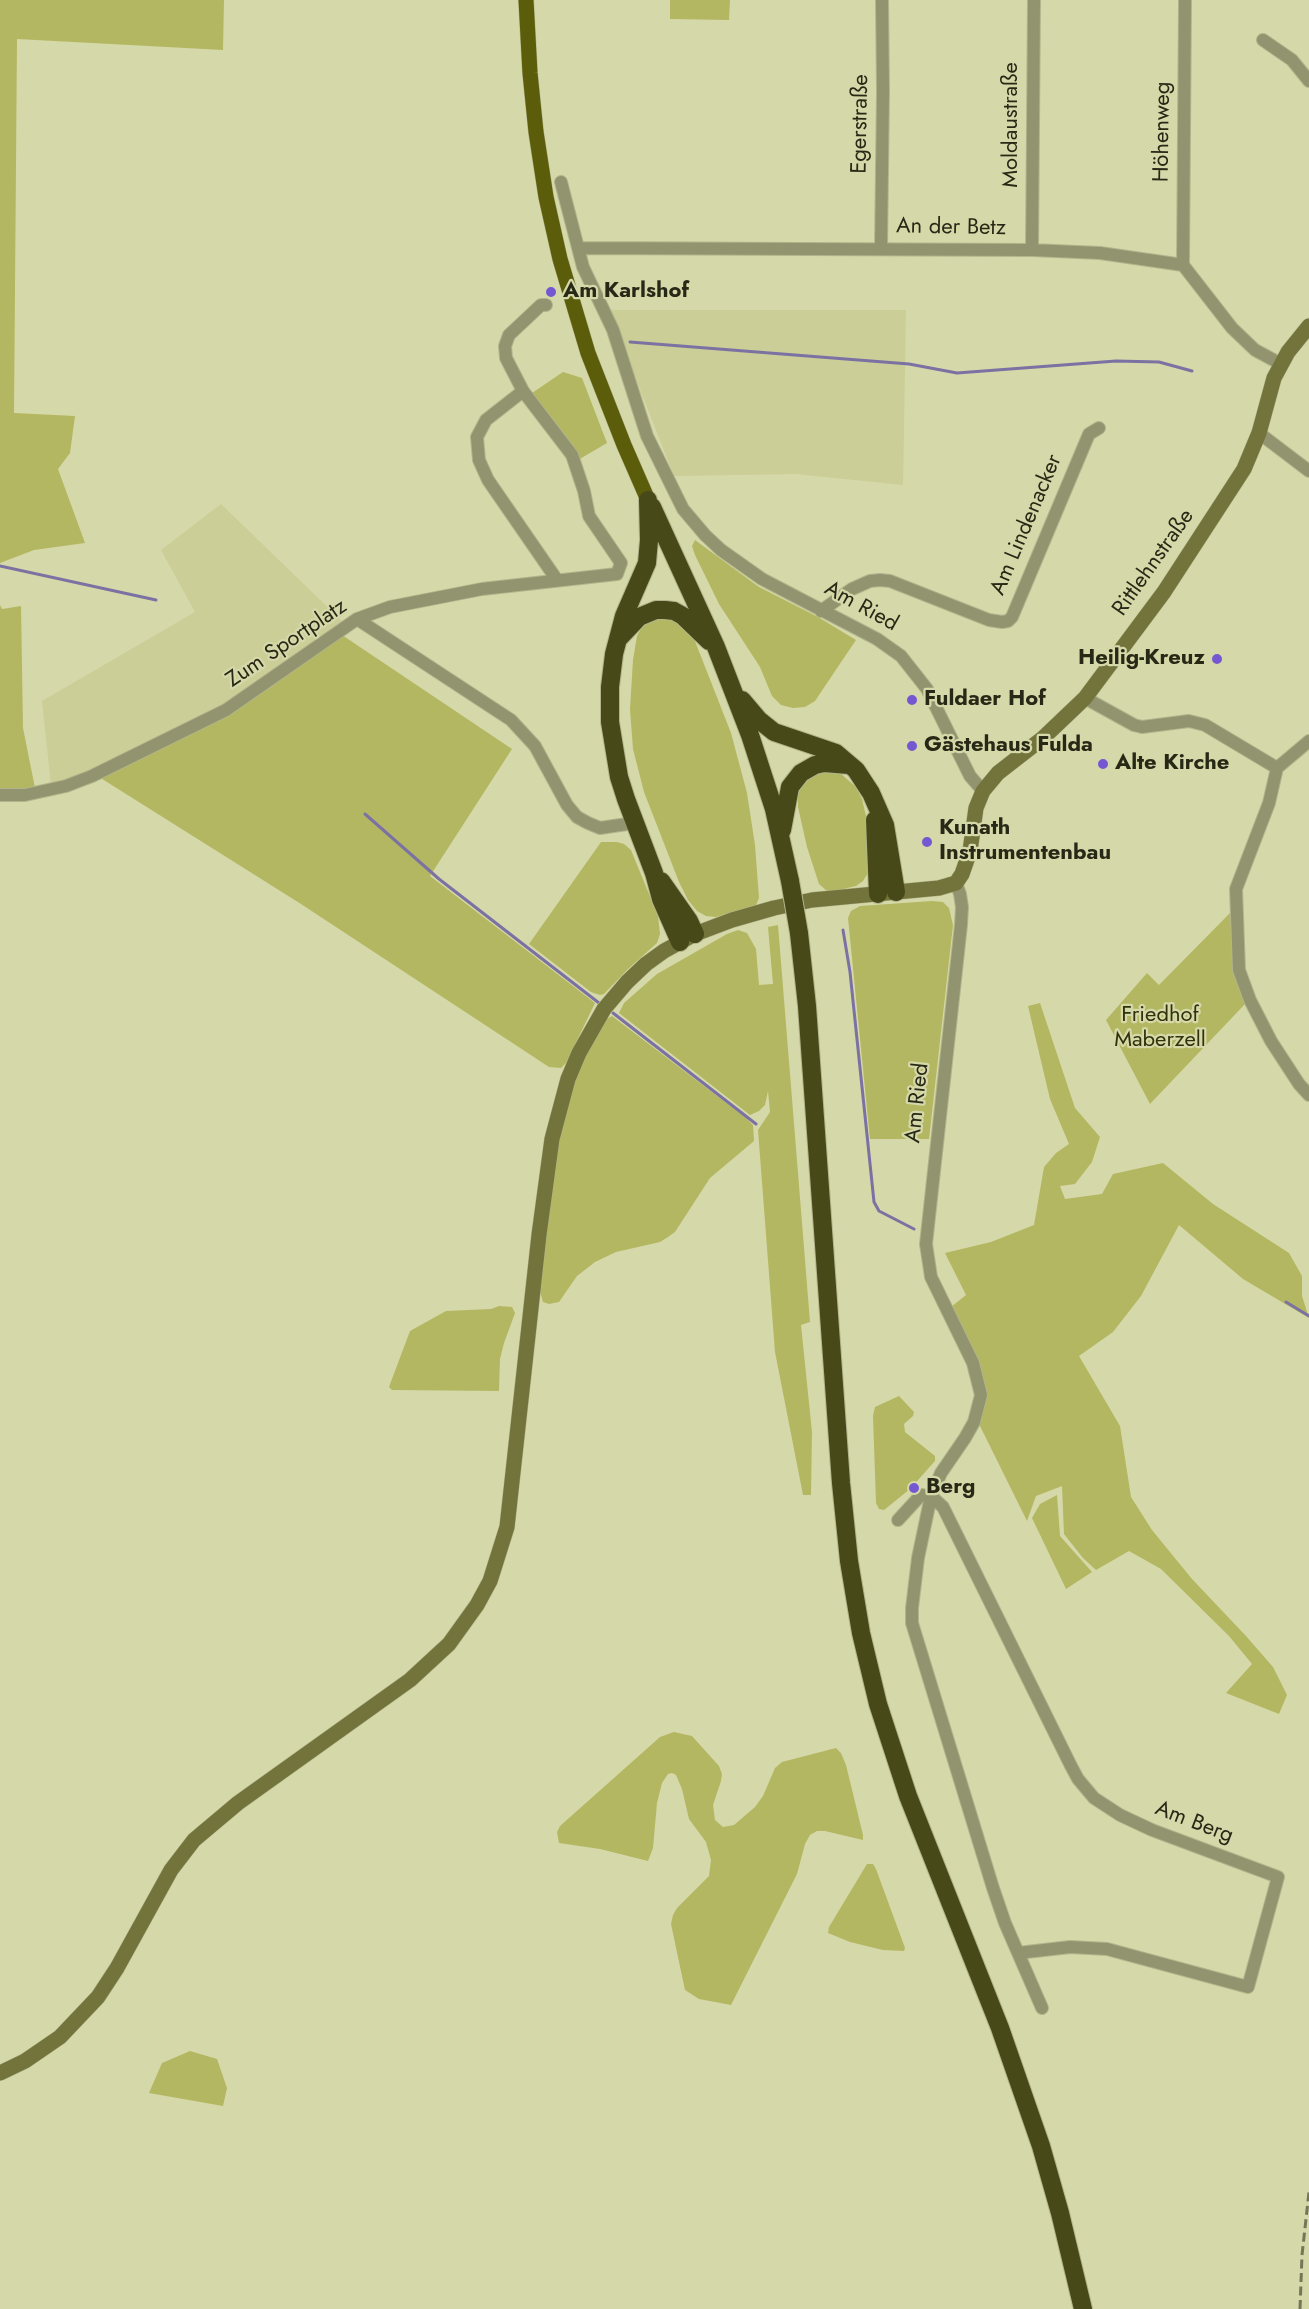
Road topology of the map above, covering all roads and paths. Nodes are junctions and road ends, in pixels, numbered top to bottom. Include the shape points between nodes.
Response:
1 (526, 0) edge
2 (882, 0) edge
3 (1034, 0) edge
4 (1185, 0) edge
5 (1263, 40) dead end
6 (1309, 81) edge
7 (561, 182) dead end
8 (578, 248) junction
9 (881, 248) junction
10 (1032, 250) junction
11 (1183, 265) junction
12 (546, 305) dead end
13 (1309, 326) edge
14 (1281, 364) junction
15 (523, 391) junction
16 (1099, 428) dead end
17 (1258, 433) junction
18 (1309, 471) edge
19 (648, 500) junction
20 (557, 580) junction
21 (821, 611) junction
22 (357, 619) junction
23 (619, 638) junction
24 (716, 647) junction
25 (733, 690) junction
26 (1085, 698) junction
27 (1309, 741) edge
28 (849, 765) junction
29 (1277, 768) junction
30 (982, 791) junction
31 (0, 795) edge
32 (634, 823) junction
33 (781, 837) junction
34 (956, 883) junction
35 (887, 893) junction
36 (688, 938) junction
37 (1309, 1095) edge
38 (931, 1496) junction
39 (898, 1520) dead end
40 (1018, 1953) junction
41 (1042, 2008) dead end
42 (0, 2073) edge
43 (1083, 2309) edge

1 - 19 main road via 536,132 555,239 588,353
2 - 9 street, Egerstraße
3 - 10 street, Moldaustraße
4 - 11 street, Höhenweg
5 - 6 street via 1292,60
7 - 8 street, Am Ried
8 - 9 street, An der Betz
8 - 21 street, Am Ried via 589,282 613,330 647,436 683,509 705,535 739,563
9 - 10 street, An der Betz
10 - 11 street, An der Betz via 1100,253
11 - 14 street via 1232,328 1255,350
12 - 15 street via 541,305 509,335 505,346 506,358
13 - 14 street, Rittlehnstraße
14 - 17 street, Rittlehnstraße
15 - 20 street via 486,420 477,437 479,460 488,480
15 - 20 street, Zum Sportplatz via 572,455 589,516 621,563 617,574
16 - 21 street, Am Lindenacker via 1089,434 1008,621 989,620 880,580 852,589
17 - 18 street
17 - 26 street, Rittlehnstraße via 1244,470 1226,499 1164,592
19 - 23 highway via 647,563 624,616
19 - 24 highway
20 - 22 street, Zum Sportplatz via 482,589 390,607
21 - 30 street, Am Ried via 877,639 901,656 927,689 970,776
22 - 31 street, Zum Sportplatz via 226,710 66,786 25,795
22 - 32 street via 511,720 536,746 577,817 600,828
23 - 24 highway via 639,617 664,610 683,616
23 - 32 highway via 612,669 610,722 619,777
24 - 25 highway
25 - 28 highway via 766,727 836,753
25 - 33 highway
26 - 29 street via 1134,725 1189,721 1205,725
26 - 30 street, Rittlehnstraße
27 - 29 street
28 - 33 highway via 824,763 801,772 790,788
28 - 35 highway via 864,781 885,825
29 - 37 street via 1269,803 1236,889 1239,970 1271,1041
30 - 34 street via 975,808 970,851
32 - 36 highway via 661,899
33 - 43 highway, bridge via 799,933 808,1017 841,1483 861,1633 878,1704 908,1796 1041,2146
34 - 35 street
34 - 38 street, Am Ried via 962,907 961,925 926,1244 931,1277 973,1363 981,1395 966,1438 941,1473
35 - 36 street via 774,908
36 - 42 street via 646,964 604,1009 579,1053 559,1109 546,1174 507,1527 490,1581 477,1605 449,1644 410,1680 238,1803 194,1840 171,1870 98,1996 60,2037
38 - 39 street via 921,1495
38 - 40 street via 918,1558 912,1623 993,1888
38 - 40 street, Am Berg via 943,1507 1086,1790 1120,1815 1152,1830 1278,1877 1248,1987 1107,1949 1070,1947
40 - 41 street

